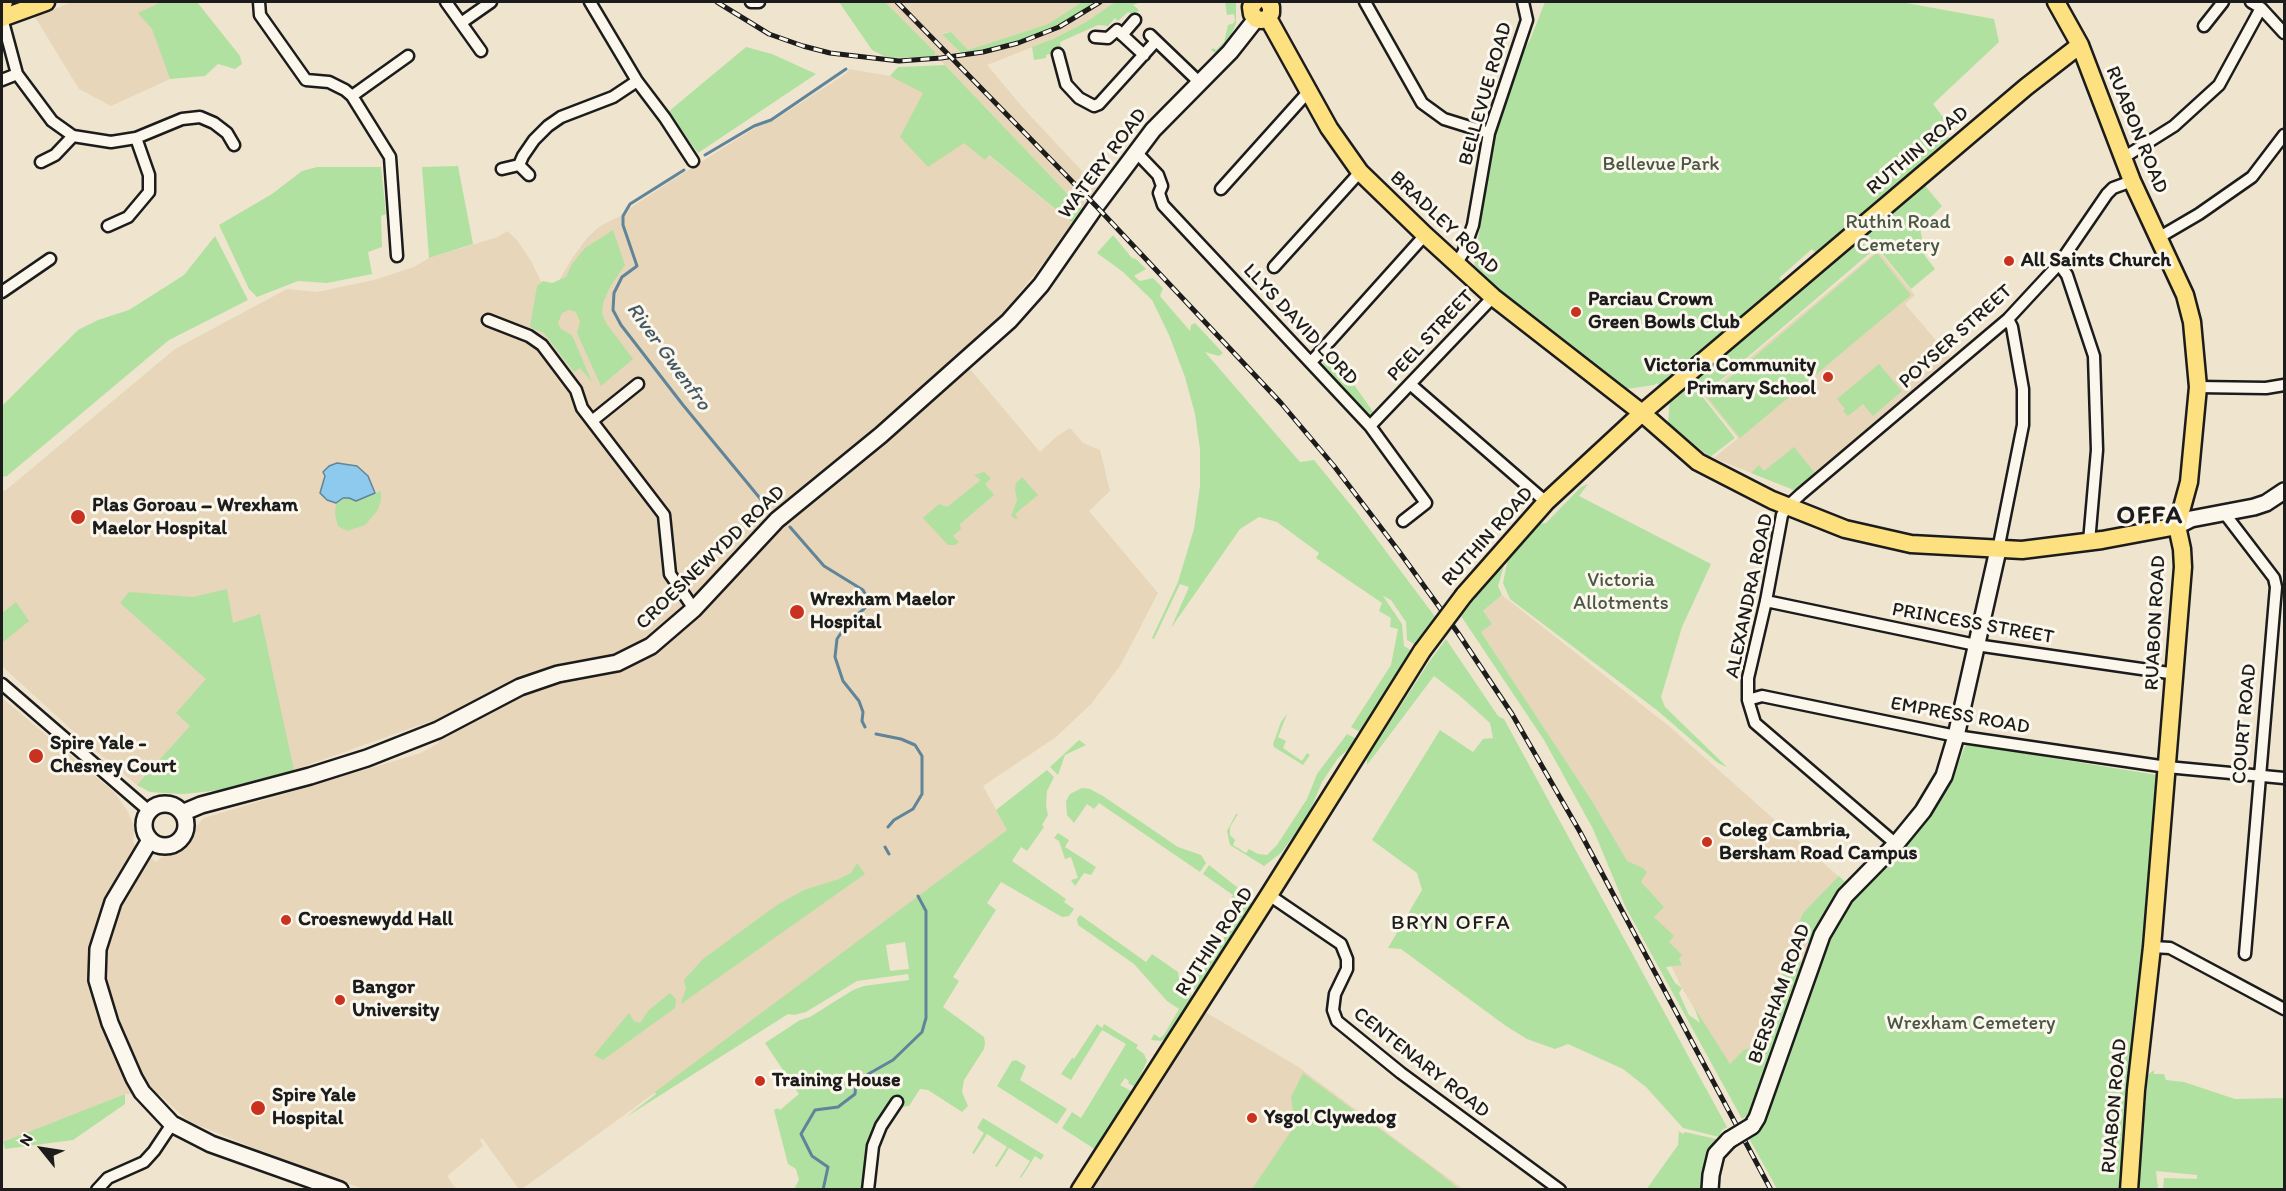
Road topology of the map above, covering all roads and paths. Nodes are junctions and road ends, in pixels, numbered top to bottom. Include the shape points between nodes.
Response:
1 (46, 2) edge
2 (259, 2) edge
3 (446, 2) edge
4 (491, 2) edge
5 (590, 2) edge
6 (751, 2) edge
7 (759, 2) edge
8 (1365, 2) edge
9 (1523, 2) edge
10 (2056, 2) edge
11 (2223, 2) edge
12 (2255, 4) edge
13 (1266, 8) edge
14 (2, 11) edge
15 (1135, 20) dead end
16 (461, 23) junction
17 (2204, 26) dead end
18 (2284, 33) edge
19 (1122, 35) junction
20 (1095, 37) dead end
21 (2080, 45) junction
22 (482, 51) dead end
23 (1058, 54) dead end
24 (1144, 55) junction
25 (408, 56) dead end
26 (17, 74) junction
27 (2, 80) edge
28 (637, 81) junction
29 (1199, 82) junction
30 (1309, 91) junction
31 (351, 96) junction
32 (1489, 133) junction
33 (2284, 135) edge
34 (74, 136) junction
35 (136, 138) junction
36 (234, 145) dead end
37 (1136, 152) junction
38 (2123, 158) junction
39 (693, 160) dead end
40 (41, 162) dead end
41 (519, 165) junction
42 (502, 169) dead end
43 (1360, 172) junction
44 (529, 175) dead end
45 (2132, 181) junction
46 (1221, 189) dead end
47 (108, 226) dead end
48 (1425, 236) junction
49 (2158, 238) junction
50 (397, 256) dead end
51 (50, 259) dead end
52 (1455, 264) junction
53 (2059, 264) junction
54 (1274, 267) dead end
55 (2, 292) edge
56 (1493, 297) junction
57 (2008, 319) junction
58 (488, 320) dead end
59 (989, 340) joint
60 (1311, 362) junction
61 (638, 384) dead end
62 (1410, 384) junction
63 (2284, 385) edge
64 (2198, 387) junction
65 (1642, 413) junction
66 (592, 421) junction
67 (1370, 426) junction
68 (2284, 491) edge
69 (1546, 502) junction
70 (1788, 506) junction
71 (2225, 514) junction
72 (1403, 521) dead end
73 (2176, 526) junction
74 (2089, 542) junction
75 (1998, 550) junction
76 (2279, 576) edge
77 (1766, 602) junction
78 (694, 609) junction
79 (1976, 645) junction
80 (2176, 674) junction
81 (2, 684) edge
82 (1749, 700) junction
83 (1956, 736) junction
84 (2167, 767) junction
85 (2258, 776) junction
86 (2284, 778) edge
87 (148, 812) junction
88 (182, 813) junction
89 (150, 840) junction
90 (1896, 844) junction
91 (1269, 895) junction
92 (2152, 947) junction
93 (2245, 954) dead end
94 (2284, 1009) edge
95 (897, 1102) dead end
96 (888, 1114) junction
97 (898, 1120) dead end
98 (171, 1124) junction
99 (98, 1190) edge
100 (340, 1190) edge
101 (868, 1190) edge
102 (1080, 1190) edge
103 (1560, 1190) edge
104 (1710, 1190) edge
105 (2129, 1190) edge

1 - 14 main road
2 - 31 street via 260,15 306,80 329,82
3 - 16 street
4 - 16 street
5 - 28 street
6 - 7 street
8 - 32 street via 1422,103 1444,119
9 - 32 street, BELLEVUE ROAD via 1527,20
10 - 21 main road, RUABON ROAD
11 - 17 street
12 - 18 street
12 - 38 street via 2219,85 2174,126
13 - 29 street, WATERY ROAD
13 - 30 main road, BRADLEY ROAD
14 - 26 street
15 - 19 street
16 - 22 street
19 - 20 street via 1117,30 1108,38
19 - 24 street
21 - 38 main road, RUABON ROAD
21 - 65 main road, RUTHIN ROAD
23 - 24 street via 1066,84 1094,106
24 - 29 street via 1153,38
25 - 31 street
26 - 27 street
26 - 34 street via 52,121
28 - 39 street
28 - 41 street via 613,97 548,126
29 - 37 street, WATERY ROAD
30 - 43 main road, BRADLEY ROAD
30 - 46 street
31 - 50 street via 390,157
32 - 52 street, BELLEVUE ROAD via 1473,225
33 - 49 street via 2252,177
34 - 35 street via 111,142
34 - 40 street via 55,155
35 - 36 street via 182,119 200,117 227,133
35 - 47 street via 149,175 149,192 128,217
37 - 59 street, WATERY ROAD via 1041,285
37 - 60 street, LLYS DAVID LORD via 1158,175 1163,205
38 - 45 main road, RUABON ROAD
41 - 42 street
41 - 44 street
43 - 48 main road, BRADLEY ROAD
43 - 54 street
45 - 49 main road, RUABON ROAD
45 - 53 street, POYSER STREET via 2107,194
48 - 52 main road, BRADLEY ROAD
48 - 60 street
49 - 64 main road, RUABON ROAD via 2185,295 2192,322
51 - 55 street
52 - 56 main road, BRADLEY ROAD
53 - 57 street, POYSER STREET
53 - 74 street via 2067,275 2094,356 2097,450
56 - 62 street, PEEL STREET
56 - 65 main road, BRADLEY ROAD
57 - 70 street, POYSER STREET
57 - 75 street via 2024,389 2023,425
58 - 66 street via 542,345 576,390
59 - 78 street, CROESNEWYDD ROAD via 777,520
60 - 67 street, LLYS DAVID LORD
61 - 66 street
62 - 67 street, PEEL STREET
62 - 69 street
63 - 64 street
64 - 73 main road, RUABON ROAD via 2189,482
65 - 69 main road, RUTHIN ROAD
65 - 70 main road, BRADLEY ROAD via 1698,462
66 - 78 street via 663,514 670,574
67 - 72 street, LLYS DAVID LORD via 1426,503
68 - 71 street via 2266,502
69 - 91 main road, RUTHIN ROAD, bridge via 1464,595 1422,651
70 - 75 main road, BRADLEY ROAD via 1845,529 1911,544
70 - 77 street, ALEXANDRA ROAD via 1782,515
71 - 73 street via 2191,519
71 - 76 street, COURT ROAD
73 - 74 main road, BRADLEY ROAD
73 - 80 main road, RUABON ROAD via 2183,567
74 - 75 main road, BRADLEY ROAD
75 - 79 street, BERSHAM ROAD
76 - 85 street, COURT ROAD
77 - 79 street, PRINCESS STREET
77 - 82 street, ALEXANDRA ROAD via 1748,678
78 - 88 street, CROESNEWYDD ROAD via 651,646 617,663 542,679 385,752
79 - 80 street, PRINCESS STREET
79 - 83 street, BERSHAM ROAD
80 - 84 main road, RUABON ROAD
81 - 87 street
82 - 83 street, EMPRESS ROAD via 1762,696
82 - 90 street, ALEXANDRA ROAD via 1755,723
83 - 84 street, EMPRESS ROAD
83 - 90 street, BERSHAM ROAD via 1944,777 1923,812
84 - 85 street, EMPRESS ROAD
84 - 92 main road, RUABON ROAD
85 - 86 street, EMPRESS ROAD
85 - 93 street, COURT ROAD
87 - 88 street via 166,804
87 - 89 street via 144,829
88 - 89 street via 186,824 179,841 168,846
89 - 98 street via 113,902 98,949 97,980 110,1023 134,1078
90 - 104 street, BERSHAM ROAD, bridge via 1845,896 1822,936 1757,1118 1716,1154
91 - 102 main road, RUTHIN ROAD
91 - 103 street, CENTENARY ROAD via 1341,944 1347,969 1335,994 1332,1010 1337,1021
92 - 94 street via 2170,948
92 - 105 main road, RUABON ROAD
95 - 96 street
96 - 97 street
96 - 101 street via 873,1146
98 - 99 street via 144,1162 108,1178
98 - 100 street via 211,1144

